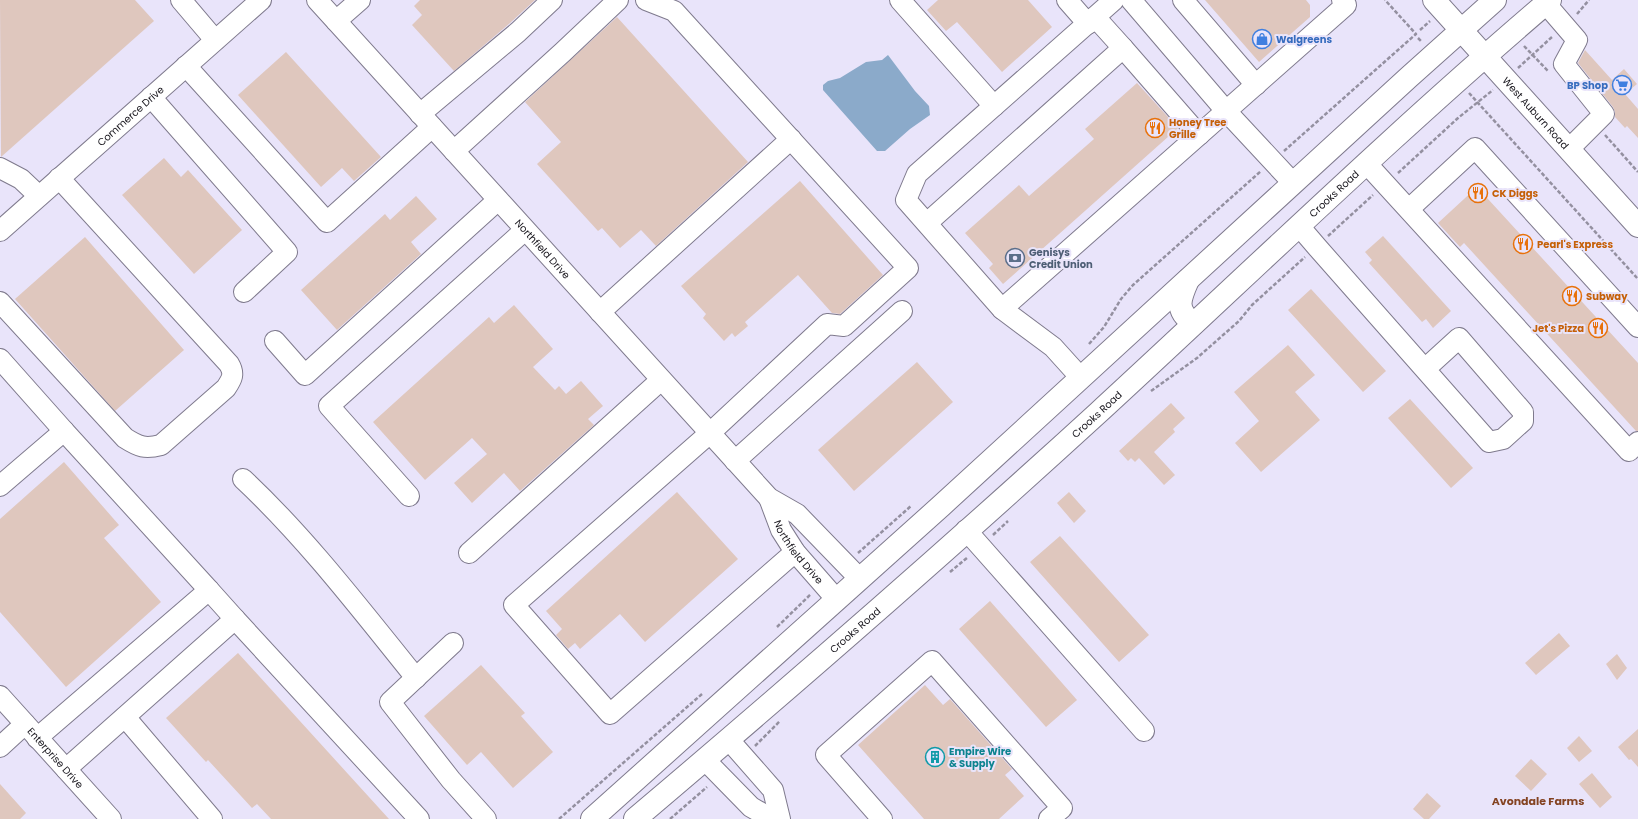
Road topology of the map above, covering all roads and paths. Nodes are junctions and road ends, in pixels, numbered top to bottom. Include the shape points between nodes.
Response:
1 (181, 0) edge
2 (261, 0) edge
3 (317, 0) edge
4 (360, 0) edge
5 (552, 0) edge
6 (618, 0) edge
7 (646, 0) edge
8 (900, 0) edge
9 (1067, 0) edge
10 (1114, 0) edge
11 (1131, 0) edge
12 (1342, 0) edge
13 (1385, 0) edge
14 (1434, 0) edge
15 (1495, 0) edge
16 (1589, 0) edge
17 (1186, 1) edge
18 (1539, 4) edge
19 (1576, 16) dead end
20 (1091, 20) junction
21 (336, 21) junction
22 (1461, 29) junction
23 (216, 40) junction
24 (1123, 48) junction
25 (1527, 50) dead end
26 (1485, 56) junction
27 (1526, 60) dead end
28 (186, 66) junction
29 (1409, 77) junction
30 (1256, 85) junction
31 (1487, 95) dead end
32 (1472, 96) dead end
33 (151, 97) junction
34 (1478, 103) junction
35 (994, 106) junction
36 (1226, 111) junction
37 (1422, 114) junction
38 (426, 121) junction
39 (1199, 135) junction
40 (791, 139) junction
41 (1569, 149) junction
42 (454, 151) junction
43 (1273, 161) junction
44 (1367, 164) junction
45 (0, 168) edge
46 (59, 178) junction
47 (1293, 183) junction
48 (39, 196) junction
49 (498, 200) junction
50 (1409, 209) junction
51 (1636, 219) edge
52 (927, 223) junction
53 (2, 224) edge
54 (1299, 226) junction
55 (525, 230) junction
56 (1189, 279) junction
57 (1638, 279) edge
58 (244, 292) dead end
59 (0, 302) edge
60 (1002, 309) junction
61 (902, 311) dead end
62 (600, 312) junction
63 (1194, 323) junction
64 (1638, 327) edge
65 (275, 341) dead end
66 (0, 359) edge
67 (1425, 369) junction
68 (1075, 371) junction
69 (661, 380) junction
70 (64, 431) junction
71 (710, 433) junction
72 (1638, 442) edge
73 (735, 461) junction
74 (242, 479) dead end
75 (0, 486) edge
76 (409, 496) dead end
77 (951, 496) junction
78 (769, 498) junction
79 (912, 506) dead end
80 (962, 534) junction
81 (795, 552) junction
82 (469, 553) dead end
83 (853, 571) junction
84 (209, 590) junction
85 (830, 592) junction
86 (235, 619) junction
87 (858, 626) junction
88 (773, 631) dead end
89 (453, 643) dead end
90 (416, 678) junction
91 (0, 696) edge
92 (707, 703) junction
93 (125, 717) junction
94 (31, 731) junction
95 (1144, 731) dead end
96 (729, 740) junction
97 (0, 747) edge
98 (705, 760) junction
99 (66, 768) junction
100 (1061, 815) edge
101 (110, 819) edge
102 (212, 819) edge
103 (419, 819) edge
104 (486, 819) edge
105 (559, 819) edge
106 (592, 819) edge
107 (636, 819) edge
108 (772, 819) edge
109 (780, 819) edge
110 (882, 819) edge

1 - 23 street
2 - 23 street, Commerce Drive
3 - 21 street, Northfield Drive
4 - 21 street
5 - 38 street
6 - 42 street
7 - 40 street via 674,11
8 - 35 street
9 - 20 street
10 - 20 street
11 - 36 street
12 - 30 street via 1346,5
13 - 43 path via 1416,34
14 - 22 main road, West Auburn Road
15 - 22 main road
16 - 19 path
17 - 30 street
18 - 26 main road, Crooks Road
18 - 41 street via 1577,40 1564,64 1604,114
20 - 24 street
20 - 35 street
21 - 38 street, Northfield Drive
22 - 26 main road, West Auburn Road
22 - 29 main road
23 - 28 street, Commerce Drive
24 - 39 street
24 - 52 street
25 - 27 path via 1533,54
26 - 37 main road, Crooks Road
26 - 41 main road, West Auburn Road
28 - 33 street, Commerce Drive
28 - 38 street via 327,222
29 - 37 main road via 1416,82 1422,92
29 - 47 main road
30 - 36 street
31 - 34 path
32 - 34 path
33 - 46 street, Commerce Drive
33 - 58 street via 287,252
34 - 57 path
35 - 52 street via 917,174 906,200
36 - 39 street
36 - 43 street
37 - 44 main road, Crooks Road
38 - 42 street, Northfield Drive
39 - 60 street
40 - 62 street
40 - 71 street via 908,268 844,326 827,324
41 - 51 main road, West Auburn Road
42 - 49 street, Northfield Drive
43 - 47 street
43 - 68 path via 1133,285
44 - 50 street
44 - 54 main road, Crooks Road
45 - 48 street via 20,179
46 - 48 street, Commerce Drive
46 - 59 street via 229,364 233,370 232,378 226,388 161,445 149,448 138,446 125,438
47 - 56 main road
48 - 53 street, Commerce Drive
49 - 55 street, Northfield Drive
49 - 65 street via 305,375
50 - 64 street via 1475,148
50 - 72 street via 1629,451
52 - 60 street
54 - 63 main road, Crooks Road
54 - 67 street
55 - 62 street, Northfield Drive
55 - 76 street via 329,406
56 - 63 main road via 1180,303 1182,311
56 - 68 main road
60 - 68 street via 1053,347
61 - 73 street
62 - 69 street, Northfield Drive
63 - 80 main road, Crooks Road
66 - 70 street
67 - 67 street via 1459,338 1523,412 1523,421 1504,439 1489,442
68 - 77 main road
69 - 71 street, Northfield Drive
69 - 82 street
70 - 75 street
70 - 84 street
71 - 73 street, Northfield Drive
71 - 81 street via 514,605 610,714
73 - 78 street, Northfield Drive
74 - 90 street via 327,568
77 - 80 main road via 943,517 945,526 950,533
77 - 83 main road
78 - 81 street, Northfield Drive via 781,530
78 - 83 street, Northfield Drive via 797,514
79 - 83 path
80 - 87 main road, Crooks Road
80 - 95 street
81 - 85 street, Northfield Drive
83 - 85 main road
83 - 87 main road via 867,589 869,598
84 - 86 street
84 - 94 street
85 - 88 path via 809,596
85 - 92 main road
86 - 93 street
86 - 103 street
87 - 96 main road, Crooks Road
89 - 90 street
90 - 104 street via 390,702 451,780
91 - 94 street, Enterprise Drive
92 - 98 main road via 697,742
92 - 105 path
92 - 106 main road
93 - 99 street
93 - 102 street
94 - 97 street
94 - 99 street, Enterprise Drive
96 - 98 main road, Crooks Road
96 - 109 street via 773,790
98 - 107 main road, Crooks Road
98 - 108 street via 751,807
99 - 101 street, Enterprise Drive
100 - 110 street via 932,661 826,755

